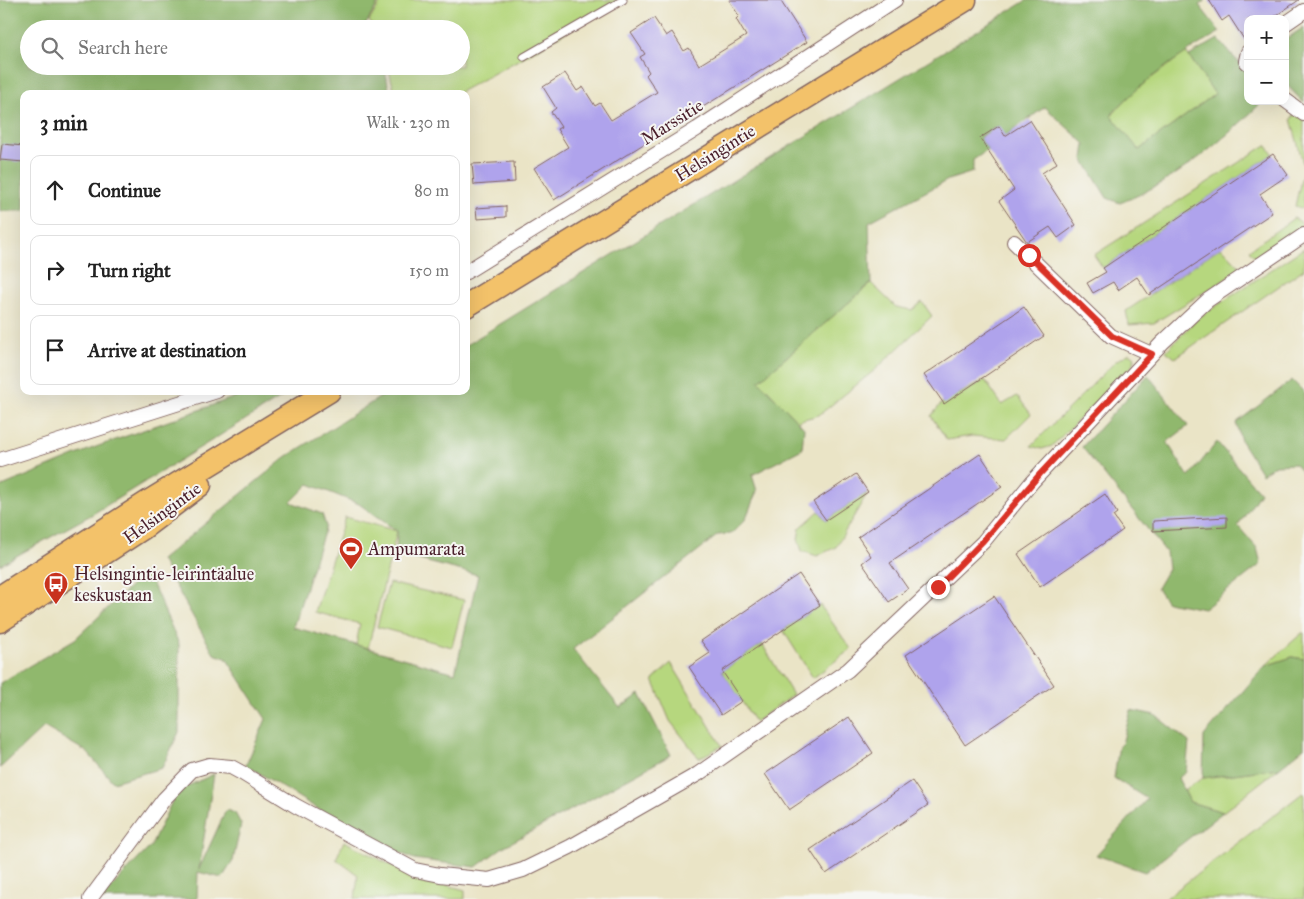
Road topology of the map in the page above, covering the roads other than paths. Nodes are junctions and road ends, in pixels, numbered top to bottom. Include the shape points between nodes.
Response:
1 (623, 0) edge
2 (895, 0) edge
3 (965, 0) edge
4 (1304, 11) edge
5 (1289, 21) edge
6 (524, 57) dead end
7 (1289, 103) edge
8 (1304, 114) edge
9 (1304, 235) edge
10 (1014, 242) dead end
11 (470, 270) edge
12 (470, 304) edge
13 (1152, 354) junction
14 (204, 395) edge
15 (323, 395) edge
16 (0, 460) edge
17 (118, 533) junction
18 (31, 577) junction
19 (0, 584) edge
20 (0, 597) edge
21 (0, 621) edge
22 (90, 899) edge

1 - 6 lane
2 - 11 street, Marssitie via 697,129
3 - 12 main road, Helsingintie
4 - 5 street
7 - 8 street
9 - 13 street via 1208,300
10 - 13 street via 1112,336
13 - 22 street via 1040,474 982,542 848,670 698,774 570,847 523,870 489,880 415,870 231,767 209,765 192,770 164,799
14 - 16 street
15 - 17 main road, Helsingintie
17 - 18 main road, Helsingintie
17 - 21 main road, Helsingintie
18 - 19 street via 10,578
18 - 20 main road, Helsingintie

